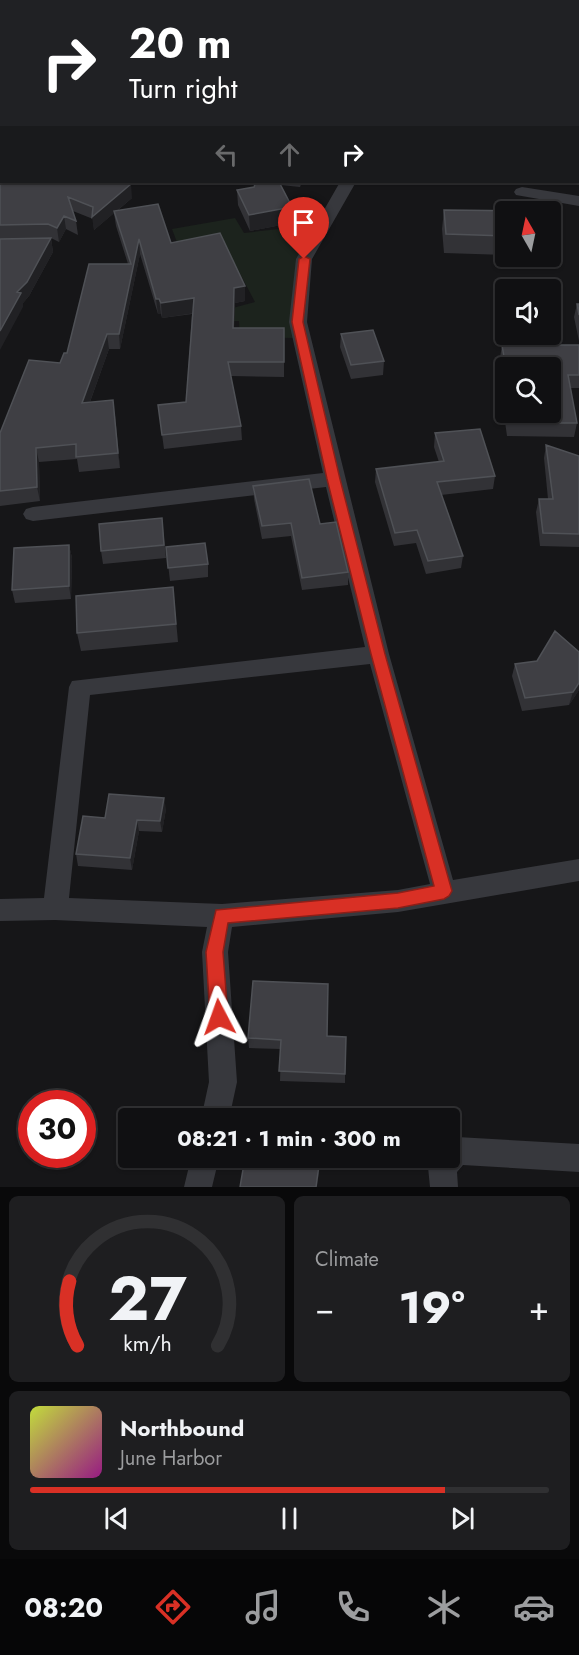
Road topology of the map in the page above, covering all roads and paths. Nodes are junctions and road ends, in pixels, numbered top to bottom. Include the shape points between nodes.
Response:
1 (347, 183) edge
2 (522, 192) dead end
3 (579, 201) edge
4 (334, 479) junction
5 (33, 513) dead end
6 (378, 654) junction
7 (579, 870) edge
8 (444, 891) junction
9 (55, 909) junction
10 (0, 910) edge
11 (222, 916) junction
12 (217, 1108) edge
13 (579, 1158) edge
14 (203, 1168) edge
15 (198, 1187) edge
16 (444, 1187) edge

1 - 4 street via 304,259 298,322
2 - 3 street
4 - 5 street
4 - 6 street
6 - 8 street
6 - 9 street via 80,687
7 - 8 street
8 - 11 street via 398,901
9 - 10 street
9 - 11 street
11 - 12 street via 215,952 224,1082
13 - 16 street via 457,1150 442,1167
14 - 15 street

